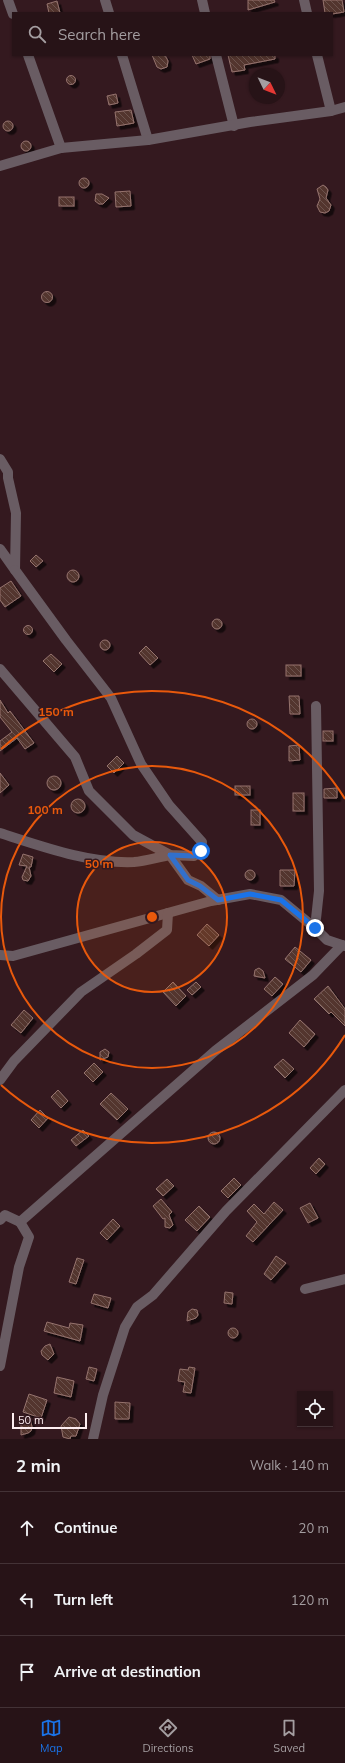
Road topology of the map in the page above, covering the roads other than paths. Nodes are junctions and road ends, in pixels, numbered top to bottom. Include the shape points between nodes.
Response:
1 (8, 0) edge
2 (105, 0) edge
3 (202, 0) edge
4 (304, 0) edge
5 (12, 12) edge
6 (109, 12) edge
7 (205, 12) edge
8 (307, 12) edge
9 (28, 56) edge
10 (122, 56) edge
11 (216, 56) edge
12 (317, 56) edge
13 (345, 107) edge
14 (331, 111) junction
15 (234, 126) junction
16 (148, 140) junction
17 (61, 148) junction
18 (0, 166) edge
19 (0, 459) edge
20 (0, 549) edge
21 (15, 570) junction
22 (0, 669) edge
23 (316, 706) dead end
24 (0, 833) edge
25 (170, 855) junction
26 (218, 900) junction
27 (168, 913) junction
28 (315, 928) junction
29 (343, 946) edge
30 (0, 955) edge
31 (12, 956) junction
32 (0, 961) edge
33 (0, 1080) edge
34 (345, 1090) edge
35 (0, 1220) edge
36 (20, 1222) junction
37 (345, 1279) edge
38 (305, 1289) dead end
39 (0, 1366) edge
40 (93, 1439) edge

1 - 5 street
2 - 6 street
3 - 7 street
4 - 8 street
9 - 17 street
10 - 16 street
11 - 15 street
12 - 14 street
13 - 14 street
14 - 15 street
15 - 16 street
16 - 17 street
17 - 18 street
19 - 21 street via 8,472 16,512
20 - 21 street
21 - 25 street via 111,698 141,764 169,805 202,842 201,851 194,856
22 - 25 street via 75,757 89,791 133,835
23 - 28 street via 319,891
24 - 25 street via 36,845 100,860 135,862
25 - 26 street via 188,880
26 - 27 street
26 - 28 street via 250,894 281,900
27 - 31 street
27 - 33 street via 167,930 81,992 14,1061
28 - 29 street via 327,940
29 - 36 street via 313,975 215,1051
30 - 31 street
31 - 32 street
34 - 40 street via 226,1211 154,1295 137,1307 123,1335 103,1395
35 - 36 street via 5,1215
36 - 39 street via 29,1237 19,1267
37 - 38 street

